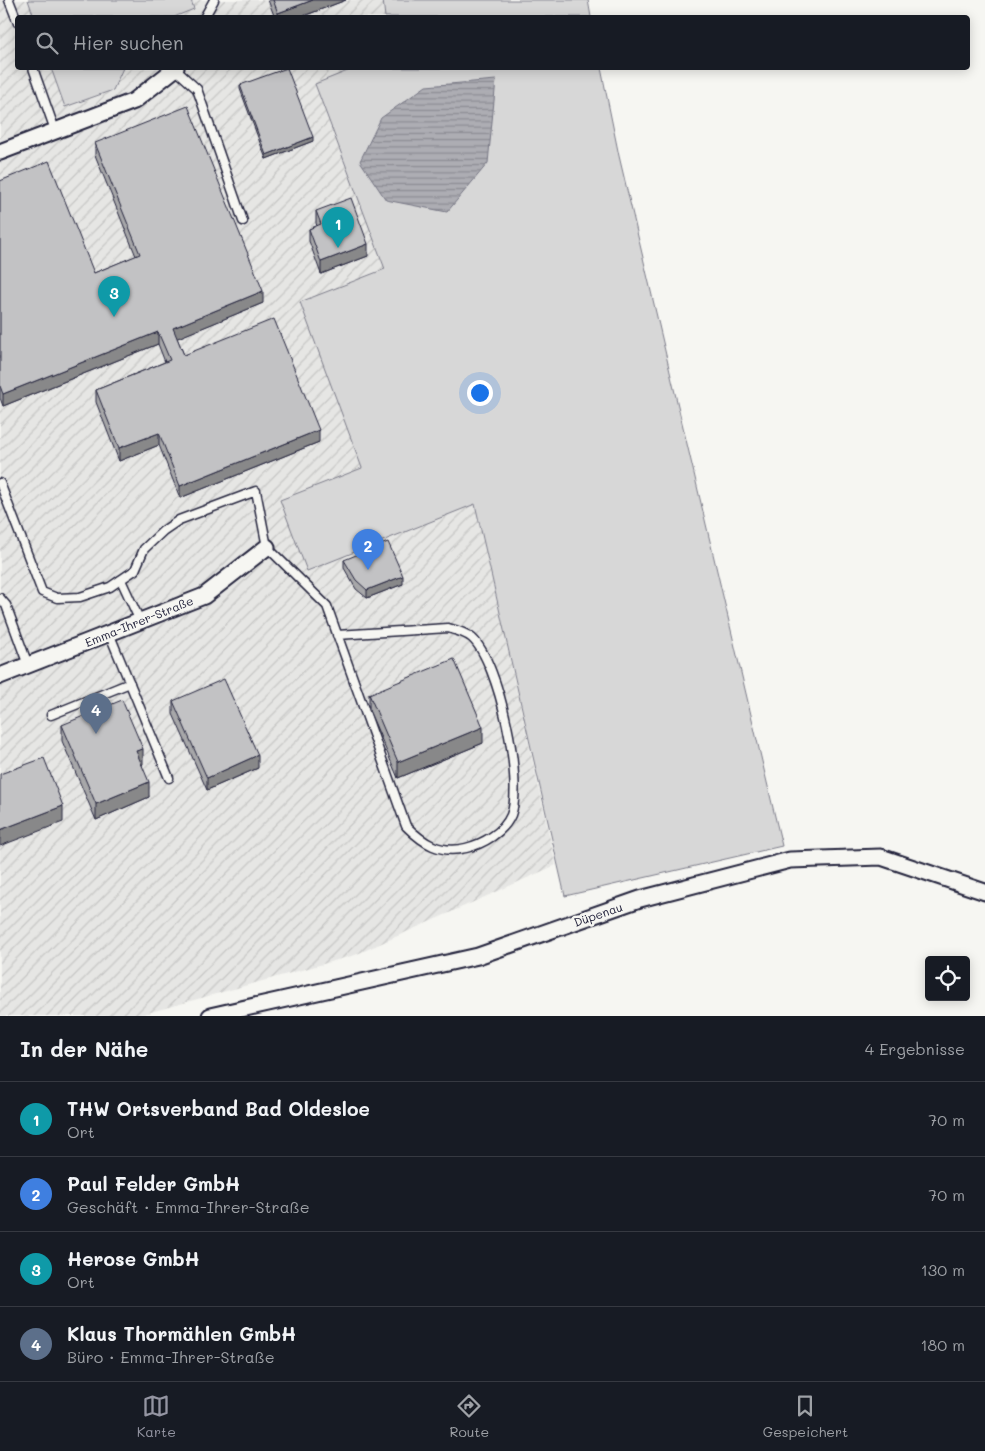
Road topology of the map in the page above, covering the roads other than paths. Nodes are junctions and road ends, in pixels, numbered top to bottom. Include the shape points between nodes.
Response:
1 (9, 0) edge
2 (214, 0) edge
3 (15, 15) edge
4 (206, 15) edge
5 (35, 70) edge
6 (173, 70) edge
7 (178, 70) edge
8 (55, 130) junction
9 (0, 152) edge
10 (243, 221) dead end
11 (0, 483) edge
12 (267, 547) junction
13 (121, 580) junction
14 (0, 598) edge
15 (140, 621) junction
16 (109, 633) junction
17 (337, 635) junction
18 (28, 665) junction
19 (0, 676) edge
20 (130, 683) junction
21 (51, 715) dead end
22 (169, 778) dead end
23 (985, 892) edge
24 (210, 1016) edge

1 - 3 lane
2 - 4 lane
5 - 8 lane
6 - 8 street via 134,101
7 - 10 lane via 197,89
8 - 9 street
11 - 13 lane via 42,592 57,598 80,596 110,587
12 - 13 lane via 256,491 179,520 144,549 135,570
12 - 15 street, Emma-Ihrer-Straße via 204,596
12 - 17 lane via 327,606
13 - 15 lane
14 - 18 lane via 6,605
15 - 16 street, Emma-Ihrer-Straße
16 - 18 street, Emma-Ihrer-Straße
16 - 20 lane
17 - 17 lane via 406,826 421,841 442,850 473,846 494,835 510,817 516,786 503,709 479,647 466,634 448,628
18 - 19 street, Emma-Ihrer-Straße
20 - 21 lane
20 - 22 lane
23 - 24 street, Düpenau via 881,857 790,860 640,899 478,956

